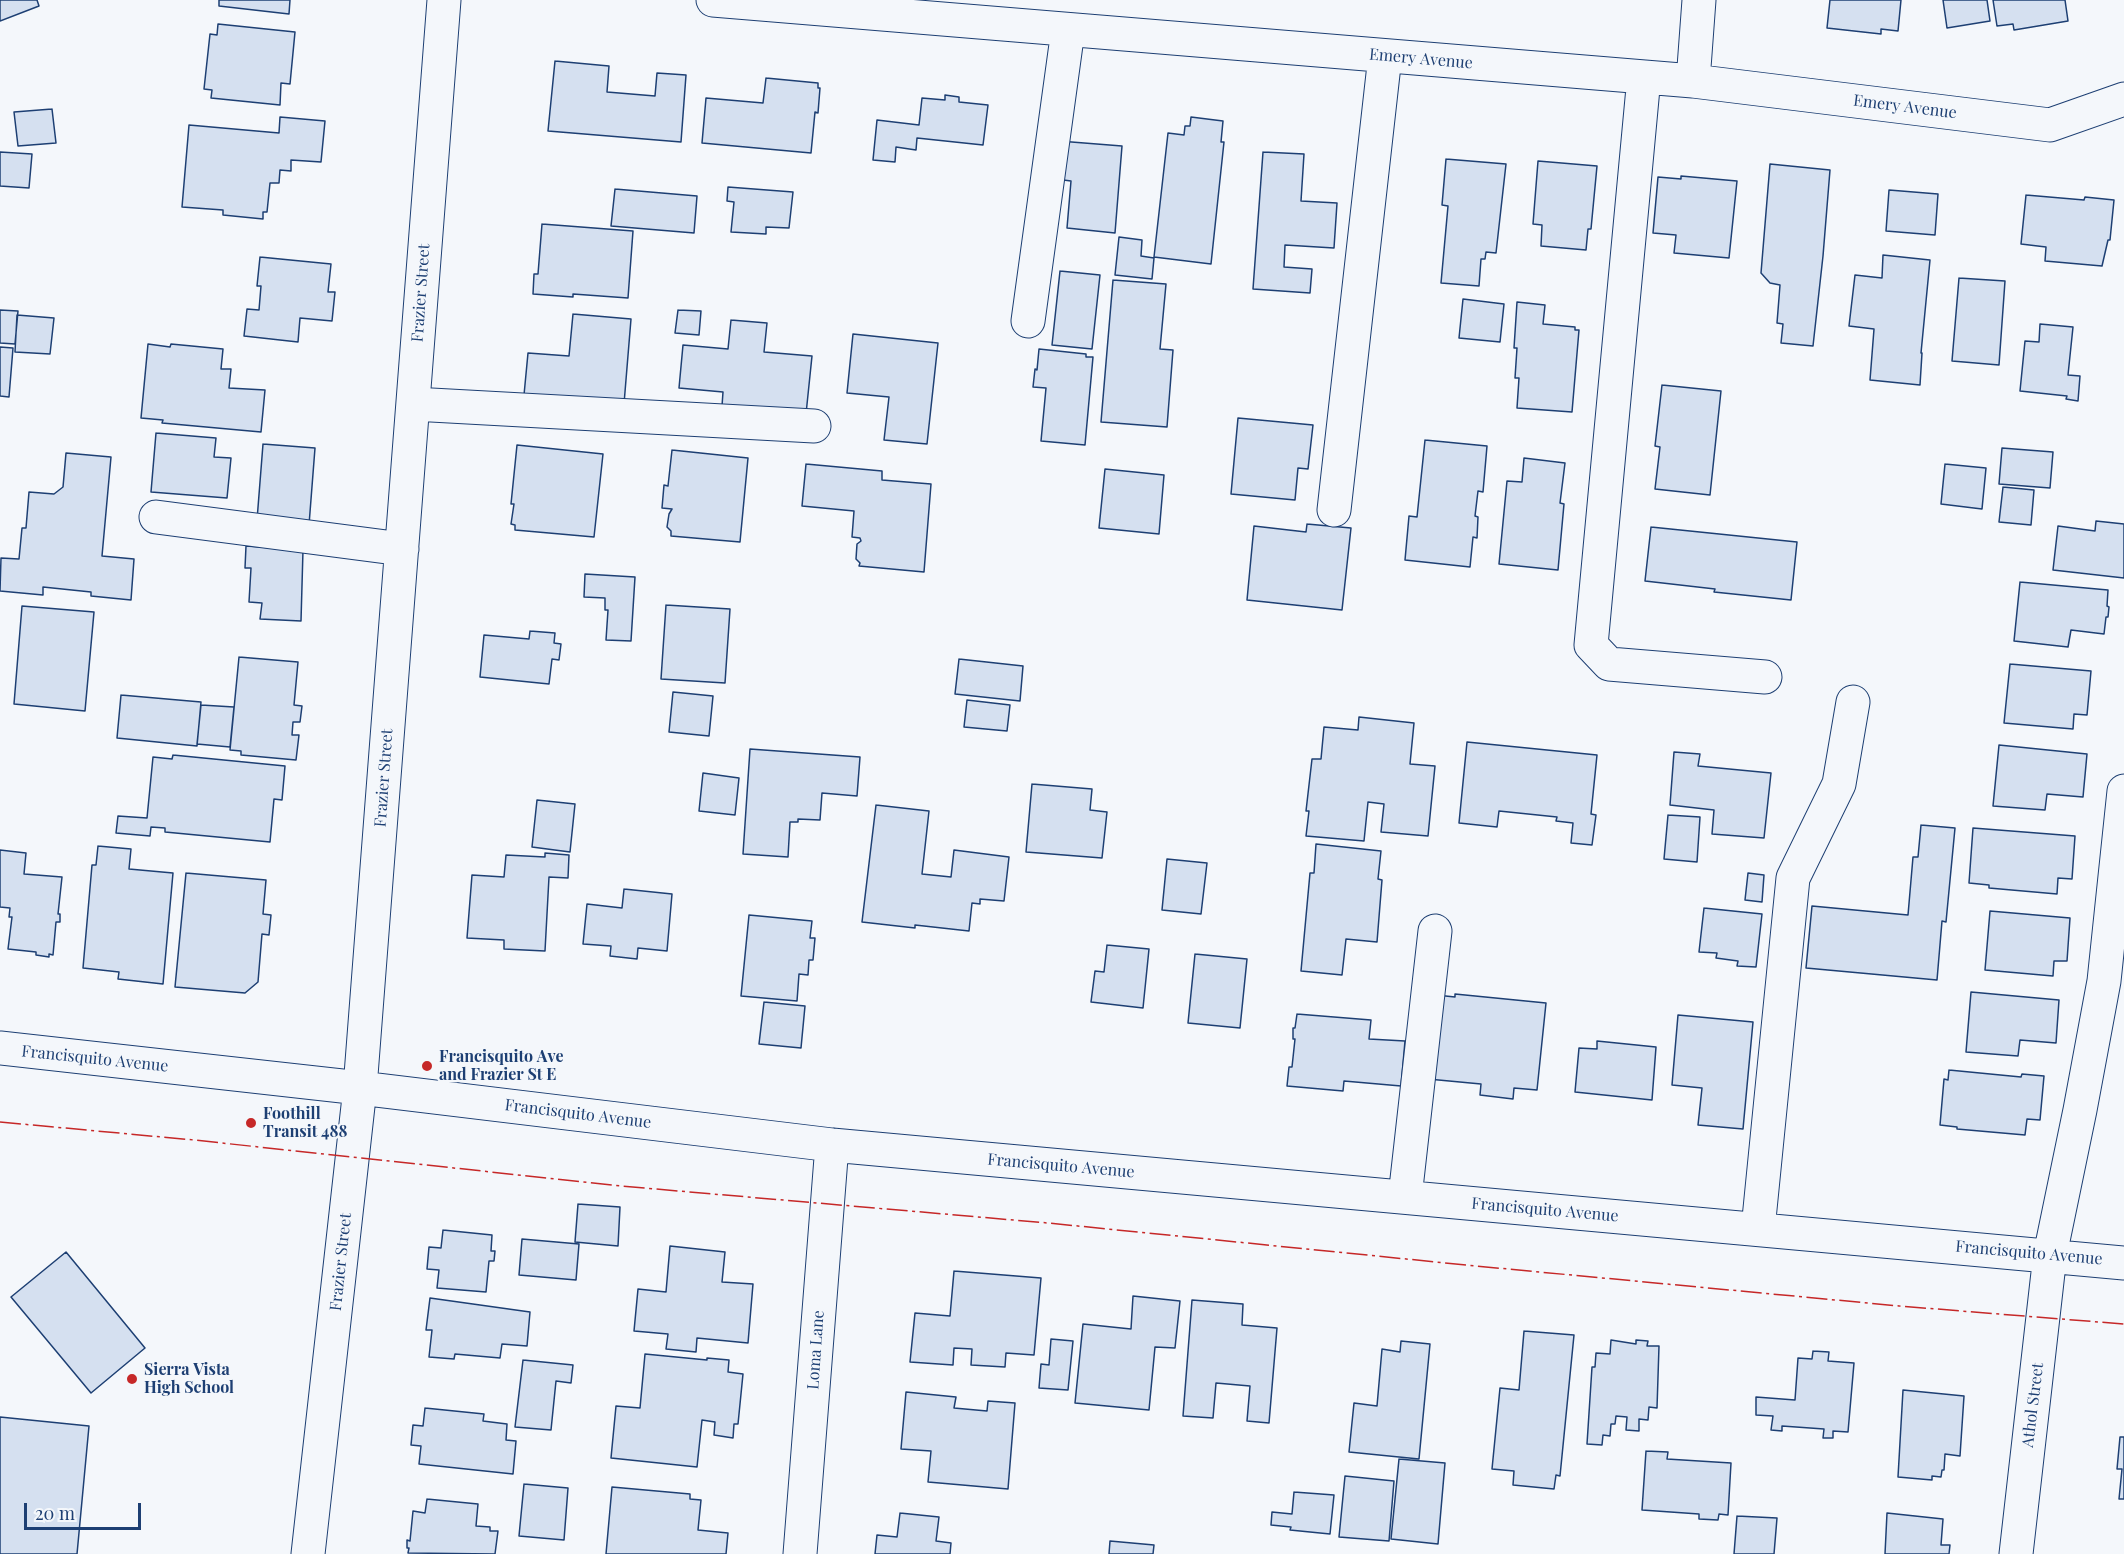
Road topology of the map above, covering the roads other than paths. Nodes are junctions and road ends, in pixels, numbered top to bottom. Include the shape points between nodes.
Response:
1 (444, 0) edge
2 (713, 0) edge
3 (1699, 0) edge
4 (836, 5) edge
5 (948, 9) edge
6 (1068, 30) junction
7 (1385, 56) junction
8 (1644, 77) junction
9 (1693, 81) junction
10 (2124, 99) edge
11 (1028, 321) dead end
12 (413, 404) junction
13 (814, 426) dead end
14 (1334, 510) dead end
15 (156, 517) dead end
16 (402, 549) junction
17 (1765, 677) dead end
18 (1853, 702) dead end
19 (2124, 791) edge
20 (1435, 931) dead end
21 (0, 1048) edge
22 (360, 1088) junction
23 (832, 1146) junction
24 (1405, 1197) junction
25 (1758, 1229) junction
26 (2050, 1255) junction
27 (2124, 1263) edge
28 (308, 1554) edge
29 (800, 1554) edge
30 (2016, 1554) edge

1 - 12 street, Frazier Street
2 - 4 street, Emery Avenue
3 - 9 street
4 - 5 street, Emery Avenue
5 - 6 street, Emery Avenue
6 - 7 street, Emery Avenue
6 - 11 street
7 - 8 street, Emery Avenue
7 - 14 street
8 - 9 street, Emery Avenue
8 - 17 street via 1591,645 1609,664
9 - 10 street, Emery Avenue via 2050,125
12 - 13 street
12 - 16 street, Frazier Street
15 - 16 street
16 - 22 street, Frazier Street
18 - 25 street via 1839,784 1793,878
19 - 26 street, Athol Street via 2104,981
20 - 24 street
21 - 22 street, Francisquito Avenue
22 - 23 street, Francisquito Avenue
22 - 28 street, Frazier Street
23 - 24 street, Francisquito Avenue
23 - 29 street, Loma Lane
24 - 25 street, Francisquito Avenue
25 - 26 street, Francisquito Avenue
26 - 27 street, Francisquito Avenue
26 - 30 street, Athol Street

